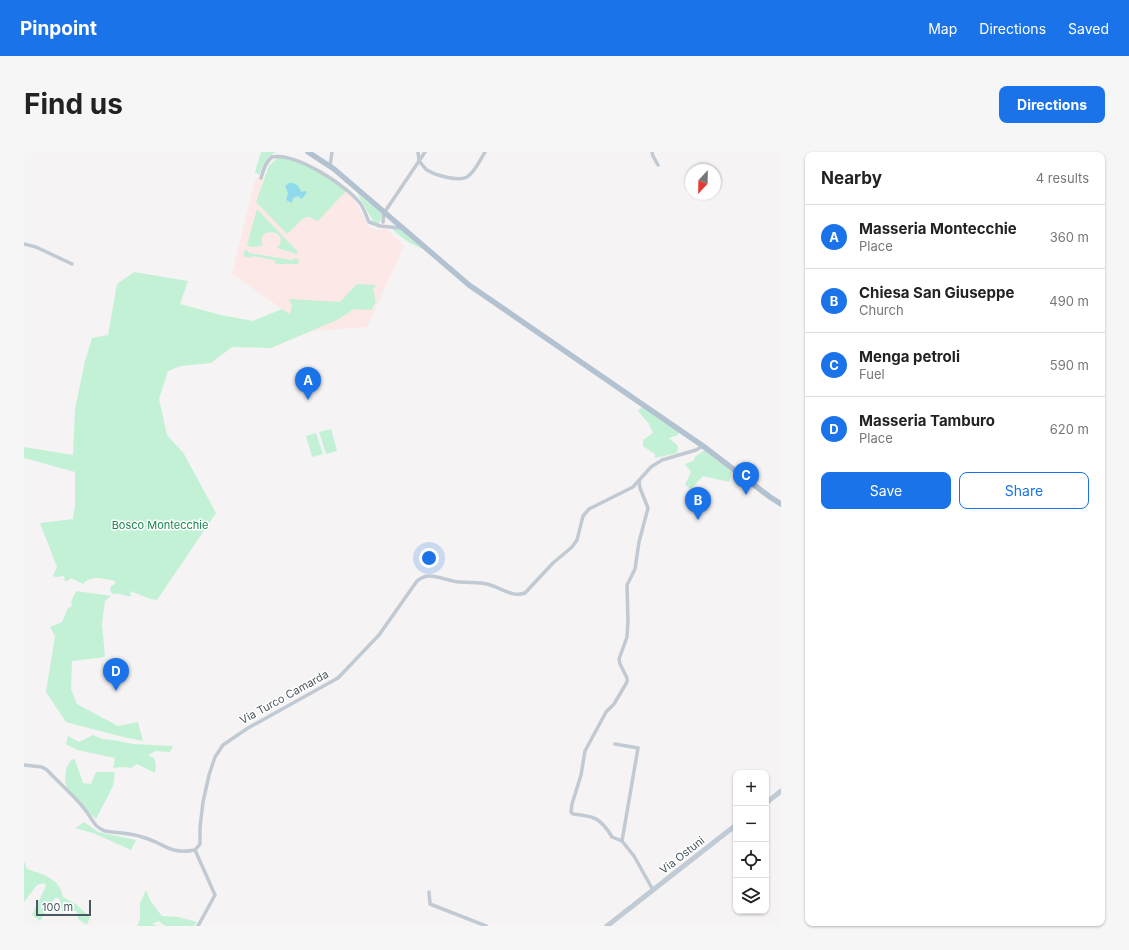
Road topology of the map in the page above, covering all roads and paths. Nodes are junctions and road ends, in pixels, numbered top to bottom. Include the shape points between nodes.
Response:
1 (287, 152) edge
2 (308, 152) edge
3 (332, 152) edge
4 (418, 152) edge
5 (425, 152) edge
6 (485, 152) edge
7 (652, 152) edge
8 (292, 154) dead end
9 (298, 156) dead end
10 (304, 158) dead end
11 (419, 160) junction
12 (658, 165) dead end
13 (330, 166) junction
14 (261, 178) dead end
15 (384, 212) junction
16 (392, 219) junction
17 (383, 222) junction
18 (379, 226) junction
19 (388, 226) junction
20 (402, 228) junction
21 (24, 244) edge
22 (72, 264) dead end
23 (703, 446) junction
24 (639, 481) junction
25 (781, 504) edge
26 (614, 744) dead end
27 (24, 765) edge
28 (781, 791) edge
29 (769, 801) edge
30 (733, 827) edge
31 (622, 841) junction
32 (195, 850) junction
33 (653, 890) junction
34 (429, 892) dead end
35 (198, 926) edge
36 (486, 926) edge
37 (607, 926) edge

1 - 14 street via 272,157 265,165
2 - 13 main road
3 - 13 street
4 - 11 street
5 - 11 street
6 - 11 street via 473,172 461,179 427,170
7 - 12 street
8 - 9 street
10 - 18 street via 325,170 344,186 360,204 369,222
11 - 15 street
13 - 15 main road
15 - 16 main road
15 - 17 street
16 - 17 street
16 - 19 street
16 - 20 main road
17 - 18 street
18 - 19 street
19 - 20 street
20 - 23 main road via 469,285
21 - 22 street
23 - 24 street, Via Turco Camarda via 662,460 651,467
23 - 25 main road
24 - 31 street via 648,508 635,569 627,585 627,632 619,659 627,682 606,712 585,751 571,812 601,822 612,837
24 - 32 street, Via Turco Camarda via 633,487 598,504 584,514 577,540 572,547 525,593 513,594 481,582 460,582 429,576 417,581 379,635 338,678 248,728 223,745 215,757 209,775 203,802 200,844
26 - 31 street via 638,748
27 - 32 street via 47,770 100,829 141,836 174,851
28 - 29 main road
30 - 33 main road, Via Ostuni
31 - 33 street via 634,856
32 - 35 street via 215,895
33 - 37 main road, Via Ostuni
34 - 36 street via 430,904

